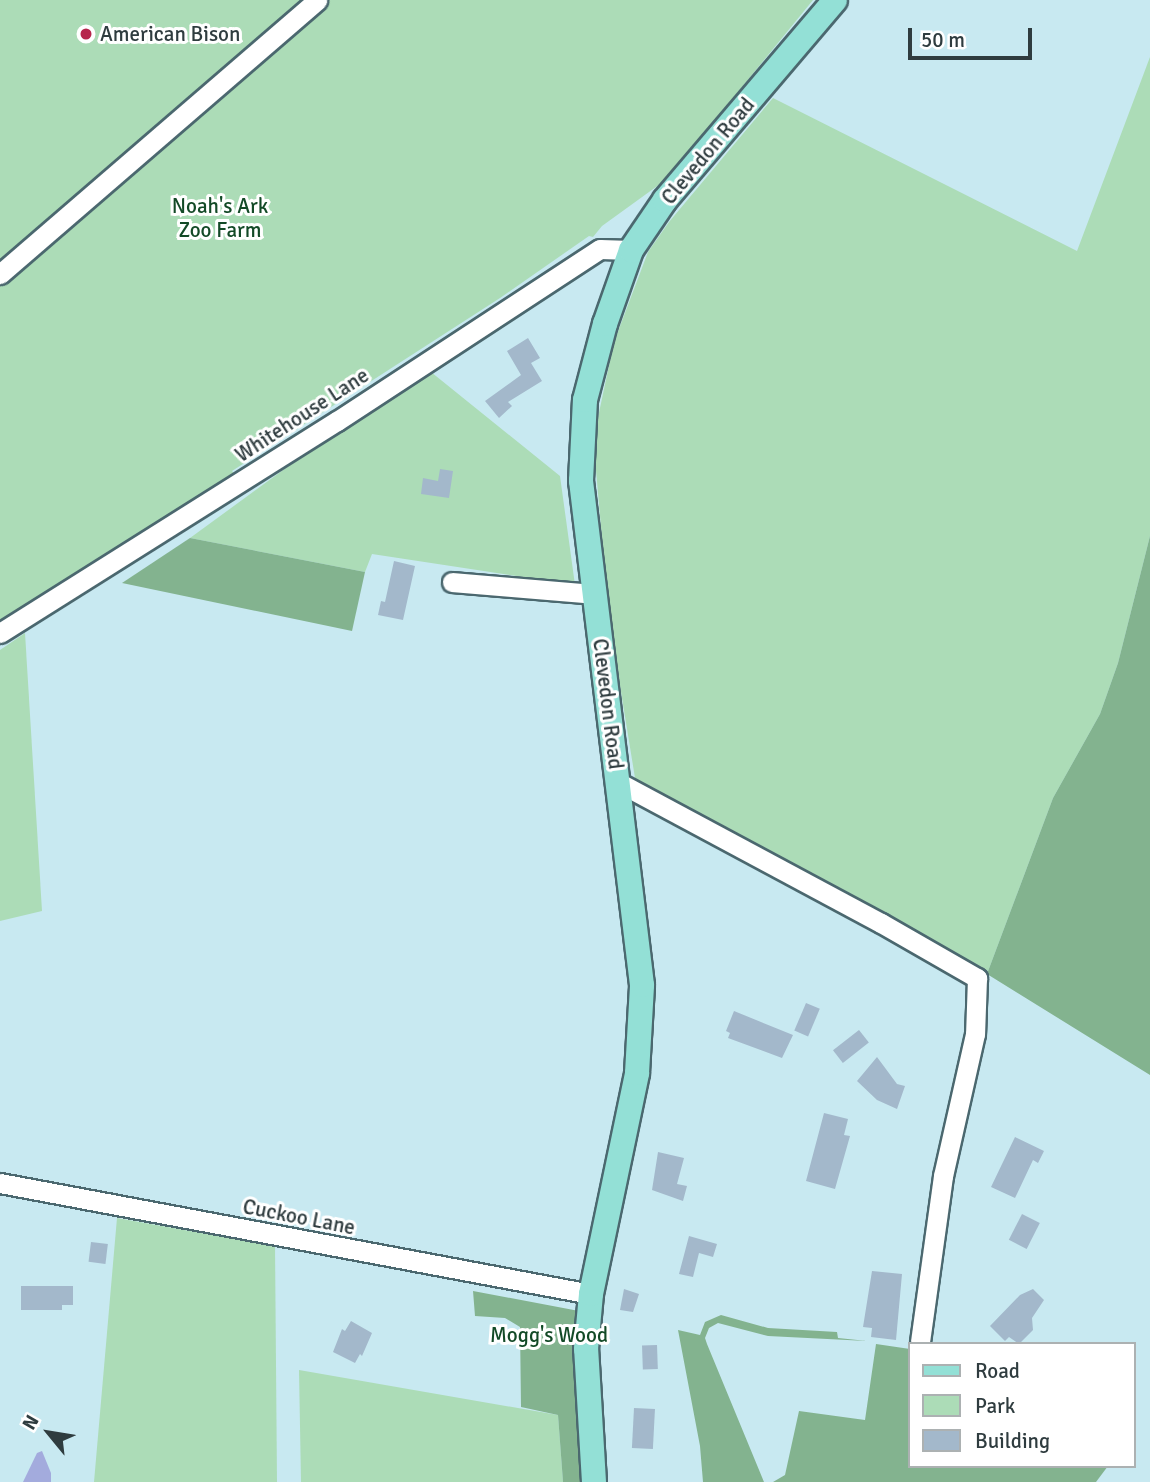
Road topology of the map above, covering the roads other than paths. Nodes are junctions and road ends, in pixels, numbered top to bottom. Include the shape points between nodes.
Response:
1 (317, 0) edge
2 (835, 0) edge
3 (631, 250) junction
4 (0, 274) edge
5 (452, 582) dead end
6 (595, 594) junction
7 (0, 633) edge
8 (618, 782) junction
9 (0, 1183) edge
10 (591, 1294) junction
11 (920, 1341) dead end
12 (594, 1482) edge

1 - 4 street
2 - 3 main road, Clevedon Road via 666,200
3 - 6 main road, Clevedon Road via 585,400 581,481
3 - 7 street, Whitehouse Lane via 600,249
5 - 6 street
6 - 8 main road, Clevedon Road
8 - 10 main road, Clevedon Road via 642,985 637,1073
8 - 11 street via 977,978 975,1034 943,1176
9 - 10 street, Cuckoo Lane
10 - 12 main road, Clevedon Road via 586,1349

